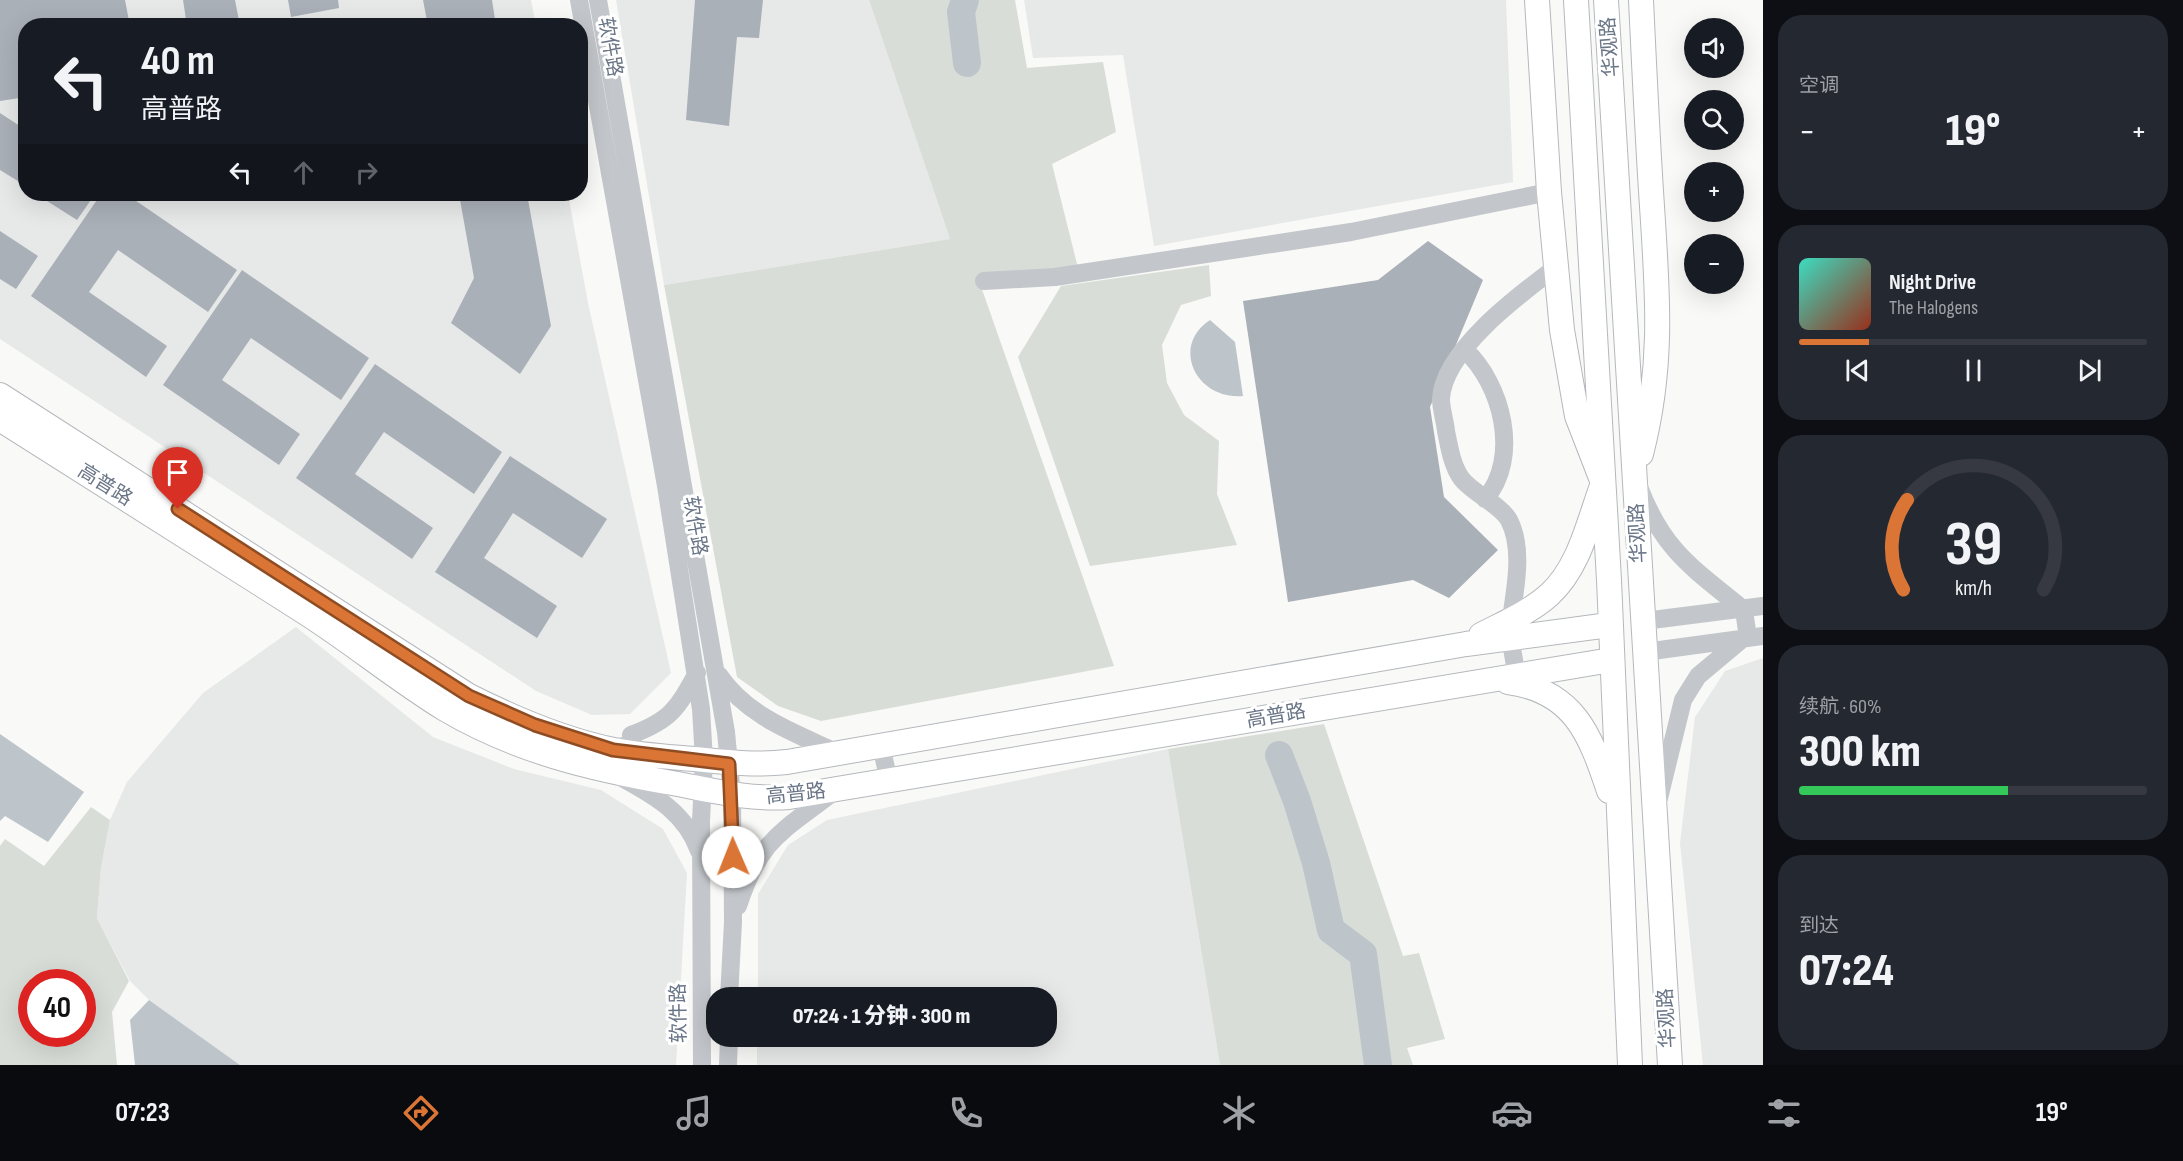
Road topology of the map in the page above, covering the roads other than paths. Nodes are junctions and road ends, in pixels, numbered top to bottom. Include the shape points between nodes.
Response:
1 (579, 0) edge
2 (597, 0) edge
3 (1538, 0) edge
4 (1576, 0) edge
5 (1606, 0) edge
6 (1641, 0) edge
7 (582, 18) edge
8 (588, 51) edge
9 (1549, 192) junction
10 (1555, 268) junction
11 (984, 281) dead end
12 (1465, 350) junction
13 (0, 395) edge
14 (0, 419) edge
15 (1635, 477) junction
16 (1603, 483) junction
17 (1485, 499) junction
18 (1763, 606) edge
19 (1744, 610) junction
20 (1644, 621) junction
21 (1609, 625) junction
22 (1510, 628) junction
23 (1751, 638) edge
24 (1645, 652) junction
25 (1611, 660) junction
26 (716, 670) junction
27 (697, 673) junction
28 (1517, 677) junction
29 (1481, 682) junction
30 (881, 746) junction
31 (838, 753) junction
32 (1651, 753) junction
33 (1615, 756) junction
34 (704, 760) junction
35 (612, 761) junction
36 (729, 764) junction
37 (888, 781) junction
38 (702, 788) junction
39 (836, 790) junction
40 (732, 795) junction
41 (1617, 817) junction
42 (1655, 817) junction
43 (701, 856) junction
44 (733, 922) junction
45 (730, 987) edge
46 (729, 1047) edge
47 (702, 1065) edge
48 (728, 1065) edge
49 (1630, 1065) edge
50 (1670, 1065) edge

1 - 7 street, 软件路
2 - 26 street, 软件路
3 - 9 main road
4 - 16 main road, 华观路
5 - 15 main road, 华观路
6 - 15 main road via 1658,358 1652,411
8 - 27 street, 软件路
9 - 10 main road
9 - 11 street via 1351,232 1055,277
10 - 12 street via 1512,300
10 - 16 main road via 1570,384 1584,436
12 - 17 street via 1491,387 1503,420 1504,452 1495,488
12 - 17 street via 1453,366 1441,398 1449,450 1461,478
13 - 35 main road, 高普路 via 469,696
14 - 35 main road, 高普路 via 340,634 446,710 527,749
15 - 19 street via 1664,538 1684,562
15 - 20 main road, 华观路
16 - 21 main road, 华观路
16 - 22 main road via 1580,549 1565,578
17 - 22 street via 1509,519 1516,547
18 - 19 street
19 - 20 street
19 - 23 street
20 - 24 main road, 华观路
21 - 22 main road, 高普路
21 - 25 main road, 华观路
22 - 28 street
22 - 30 main road, 高普路 via 1466,644
23 - 24 street
23 - 42 street via 1698,676 1683,700
24 - 32 main road, 华观路
25 - 28 main road, 高普路
25 - 33 main road, 华观路
26 - 31 street via 736,696 764,719
26 - 36 street, 软件路
27 - 34 street, 软件路
27 - 35 street via 671,715 631,735 633,743
28 - 29 main road, 高普路
29 - 37 main road, 高普路
29 - 41 main road via 1510,682 1538,690 1566,705 1586,730
30 - 31 main road, 高普路
30 - 37 street
31 - 36 main road, 高普路 via 787,762
32 - 33 main road
32 - 42 main road, 华观路
33 - 41 main road, 华观路
34 - 35 main road, 高普路
34 - 36 main road, 高普路
34 - 38 street, 软件路
35 - 38 main road, 高普路
35 - 43 street via 672,809 695,839
36 - 40 street, 软件路
37 - 39 main road, 高普路
38 - 40 main road, 高普路
38 - 43 street, 软件路
39 - 40 main road, 高普路 via 763,799
39 - 44 street via 768,844 749,874
40 - 44 street, 软件路
41 - 49 main road, 华观路
42 - 50 main road, 华观路
43 - 47 street, 软件路
44 - 45 street, 软件路
46 - 48 street

